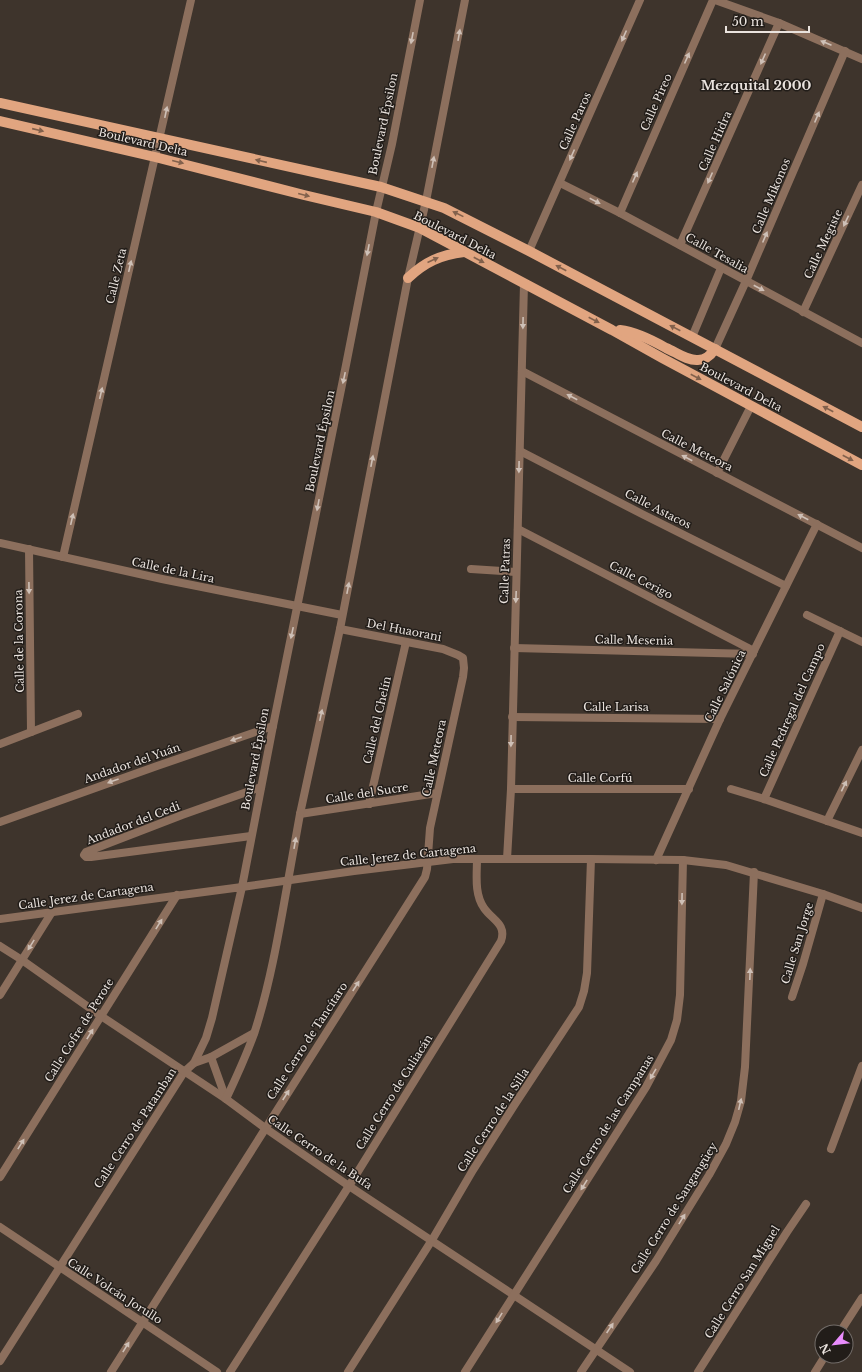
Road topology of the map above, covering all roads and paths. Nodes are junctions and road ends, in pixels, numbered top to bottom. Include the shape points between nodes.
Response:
1 (191, 0) edge
2 (420, 0) edge
3 (465, 0) edge
4 (640, 0) edge
5 (714, 0) edge
6 (779, 23) junction
7 (845, 51) junction
8 (862, 59) edge
9 (0, 103) edge
10 (0, 121) edge
11 (160, 138) junction
12 (155, 156) junction
13 (560, 183) junction
14 (862, 185) edge
15 (381, 187) junction
16 (426, 201) junction
17 (376, 212) junction
18 (620, 213) junction
19 (420, 228) junction
20 (680, 245) junction
21 (529, 251) junction
22 (464, 252) junction
23 (721, 268) junction
24 (408, 278) junction
25 (746, 281) junction
26 (524, 284) junction
27 (803, 312) junction
28 (612, 330) junction
29 (692, 337) junction
30 (862, 343) edge
31 (715, 349) junction
32 (522, 371) junction
33 (752, 406) junction
34 (862, 427) edge
35 (520, 451) junction
36 (862, 465) edge
37 (717, 473) junction
38 (817, 524) junction
39 (518, 529) junction
40 (0, 543) edge
41 (862, 548) edge
42 (29, 549) junction
43 (63, 558) junction
44 (471, 569) dead end
45 (516, 572) junction
46 (786, 586) junction
47 (298, 607) junction
48 (342, 615) junction
49 (807, 615) dead end
50 (340, 629) junction
51 (840, 631) junction
52 (406, 642) junction
53 (862, 642) edge
54 (514, 648) junction
55 (754, 653) junction
56 (463, 658) joint
57 (78, 714) dead end
58 (512, 717) junction
59 (720, 719) junction
60 (273, 726) junction
61 (31, 732) junction
62 (0, 744) edge
63 (862, 750) edge
64 (261, 787) junction
65 (511, 789) junction
66 (689, 789) junction
67 (731, 789) dead end
68 (437, 794) junction
69 (764, 799) junction
70 (369, 804) junction
71 (300, 814) junction
72 (827, 821) junction
73 (0, 822) edge
74 (862, 833) edge
75 (252, 836) junction
76 (477, 859) junction
77 (507, 859) junction
78 (591, 859) junction
79 (656, 860) junction
80 (683, 860) junction
81 (427, 862) junction
82 (754, 872) junction
83 (288, 881) junction
84 (242, 887) junction
85 (823, 894) junction
86 (177, 895) junction
87 (862, 908) edge
88 (52, 912) junction
89 (0, 919) edge
90 (0, 946) edge
91 (22, 960) junction
92 (0, 995) edge
93 (792, 997) dead end
94 (101, 1016) junction
95 (254, 1033) junction
96 (211, 1057) junction
97 (194, 1063) junction
98 (862, 1066) edge
99 (184, 1072) junction
100 (226, 1099) junction
101 (265, 1128) junction
102 (831, 1149) dead end
103 (0, 1177) edge
104 (349, 1186) junction
105 (806, 1204) dead end
106 (0, 1227) edge
107 (432, 1240) junction
108 (59, 1267) junction
109 (514, 1295) junction
110 (862, 1298) edge
111 (142, 1321) junction
112 (845, 1324) edge
113 (596, 1349) junction
114 (0, 1361) edge
115 (111, 1372) edge
116 (218, 1372) edge
117 (230, 1372) edge
118 (348, 1372) edge
119 (464, 1372) edge
120 (581, 1372) edge
121 (630, 1372) edge
122 (698, 1372) edge

11 -> 1 street, Calle Zeta
2 -> 15 street, Boulevard Épsilon
16 -> 3 street
4 -> 13 street, Calle Paros
5 - 6 street
18 -> 5 street, Calle Pireo
7 -> 6 street
6 -> 20 street, Calle Hidra
7 - 8 street
25 -> 7 street, Calle Mikonos
9 - 11 main road, Boulevard Delta
10 -> 12 main road, Boulevard Delta
11 - 12 street, Calle Zeta
15 -> 11 main road, Boulevard Delta
12 -> 17 main road, Boulevard Delta
43 -> 12 street, Calle Zeta
13 -> 18 street, Calle Tesalia
13 - 21 street, Calle Paros
14 -> 27 street, Calle Megiste
15 - 16 main road, Boulevard Delta
15 - 17 street, Boulevard Épsilon
16 - 19 street
21 -> 16 main road, Boulevard Delta via 450,210
17 - 19 main road, Boulevard Delta
17 -> 47 street, Boulevard Épsilon
18 - 20 street, Calle Tesalia
19 - 22 main road, Boulevard Delta
19 - 24 street
20 - 23 street, Calle Tesalia
29 -> 21 main road, Boulevard Delta
24 -> 22 main road via 421,266 441,256
22 -> 26 main road, Boulevard Delta
23 - 25 street, Calle Tesalia
23 - 29 street
48 -> 24 street
25 -> 27 street, Calle Tesalia
25 - 31 street, Calle Mikonos
26 -> 28 main road, Boulevard Delta
26 -> 32 street, Calle Patras
27 - 30 street, Calle Tesalia
28 - 31 main road via 645,337 687,359 697,361 705,359
28 -> 33 main road, Boulevard Delta
29 - 31 main road, Boulevard Delta
34 -> 31 main road, Boulevard Delta
32 - 35 street, Calle Patras
37 -> 32 street, Calle Meteora
33 -> 36 main road, Boulevard Delta
33 - 37 street
35 -> 39 street, Calle Patras
35 - 46 street, Calle Astacos
38 -> 37 street, Calle Meteora
38 - 41 street, Calle Meteora
38 - 46 street, Calle Salónica
39 - 45 street, Calle Patras
39 - 55 street, Calle Cerigo
40 - 42 street, Calle de la Lira
42 - 43 street, Calle de la Lira
42 -> 61 street, Calle de la Corona
43 - 47 street, Calle de la Lira
44 - 45 street
45 -> 54 street, Calle Patras
46 - 55 street, Calle Salónica
47 - 48 street, Calle de la Lira
47 -> 60 street, Boulevard Épsilon
48 - 50 street
49 - 51 street
50 - 52 street, Del Huaorani
71 -> 50 street
51 - 53 street
51 - 69 street, Calle Pedregal del Campo
52 - 56 street, Del Huaorani via 443,649
52 - 70 street, Calle del Chelín
54 - 55 street, Calle Mesenia
54 - 58 street, Calle Patras
55 - 59 street, Calle Salónica
56 - 68 street, Calle Meteora via 463,677
57 - 61 street
58 - 59 street, Calle Larisa
58 -> 65 street, Calle Patras
59 - 66 street, Calle Salónica
60 - 64 street, Boulevard Épsilon
60 -> 73 street, Andador del Yuán
61 - 62 street
72 -> 63 street
64 - 75 street, Boulevard Épsilon
64 - 75 street, Andador del Cedi via 182,815 86,852 84,855 86,857
65 - 66 street, Calle Corfú
65 - 77 street, Calle Patras
66 - 79 street, Calle Salónica
67 - 69 street
68 - 70 street, Calle del Sucre
68 - 81 street, Calle Meteora
69 - 72 street
70 - 71 street, Calle del Sucre
83 -> 71 street
72 - 74 street
75 - 84 street, Boulevard Épsilon
76 - 77 street, Calle Jerez de Cartagena
76 - 81 street, Calle Jerez de Cartagena
76 - 104 street, Calle Cerro de Culiacán via 480,901 502,928 503,936
77 - 78 street, Calle Jerez de Cartagena
78 - 79 street, Calle Jerez de Cartagena
78 - 107 street, Calle Cerro de la Silla via 587,974 579,1007 473,1170
79 - 80 street, Calle Jerez de Cartagena
80 - 82 street, Calle Jerez de Cartagena via 726,865
80 -> 109 street, Calle Cerro de las Campanas via 680,995 671,1040 646,1087
81 - 83 street, Calle Jerez de Cartagena
101 -> 81 street, Calle Cerro de Tancítaro via 420,886 425,877
82 - 85 street, Calle Jerez de Cartagena
113 -> 82 street, Calle Cerro de Sangangüey via 709,1175 735,1122 741,1101 745,1067
83 - 84 street, Calle Jerez de Cartagena
83 - 95 street via 268,983
84 - 86 street, Calle Jerez de Cartagena
84 - 97 street, Calle Cerro de Patamban via 212,1018
85 - 87 street, Calle Jerez de Cartagena
85 - 93 street, Calle San Jorge
86 - 88 street, Calle Jerez de Cartagena
94 -> 86 street, Calle Cofre de Perote
88 - 89 street, Calle Jerez de Cartagena
88 -> 91 street
90 - 91 street, Calle Cerro de la Bufa
91 - 92 street
91 - 94 street, Calle Cerro de la Bufa
94 - 99 street, Calle Cerro de la Bufa
103 -> 94 street, Calle Cofre de Perote
95 - 96 street
95 - 100 street
96 - 97 street
96 - 100 street
97 - 99 street, Calle Cerro de Patamban
98 - 102 street
99 - 100 street, Calle Cerro de la Bufa
99 - 108 street, Calle Cerro de Patamban
100 - 101 street, Calle Cerro de la Bufa
101 - 104 street, Calle Cerro de la Bufa
101 - 111 street, Calle Cerro de Tancítaro
104 - 107 street, Calle Cerro de la Bufa
104 - 117 street, Calle Cerro de Culiacán
105 - 122 street, Calle Cerro San Miguel
106 - 108 street, Calle Volcán Jorullo
107 - 109 street, Calle Cerro de la Bufa
107 - 118 street, Calle Cerro de la Silla
108 - 111 street, Calle Volcán Jorullo
108 - 114 street, Calle Cerro de Patamban
109 - 113 street, Calle Cerro de la Bufa
109 -> 119 street, Calle Cerro de las Campanas
110 - 112 street
115 -> 111 street, Calle Cerro de Tancítaro
111 - 116 street, Calle Volcán Jorullo
113 - 120 street, Calle Cerro de Sangangüey
113 - 121 street, Calle Cerro de la Bufa

